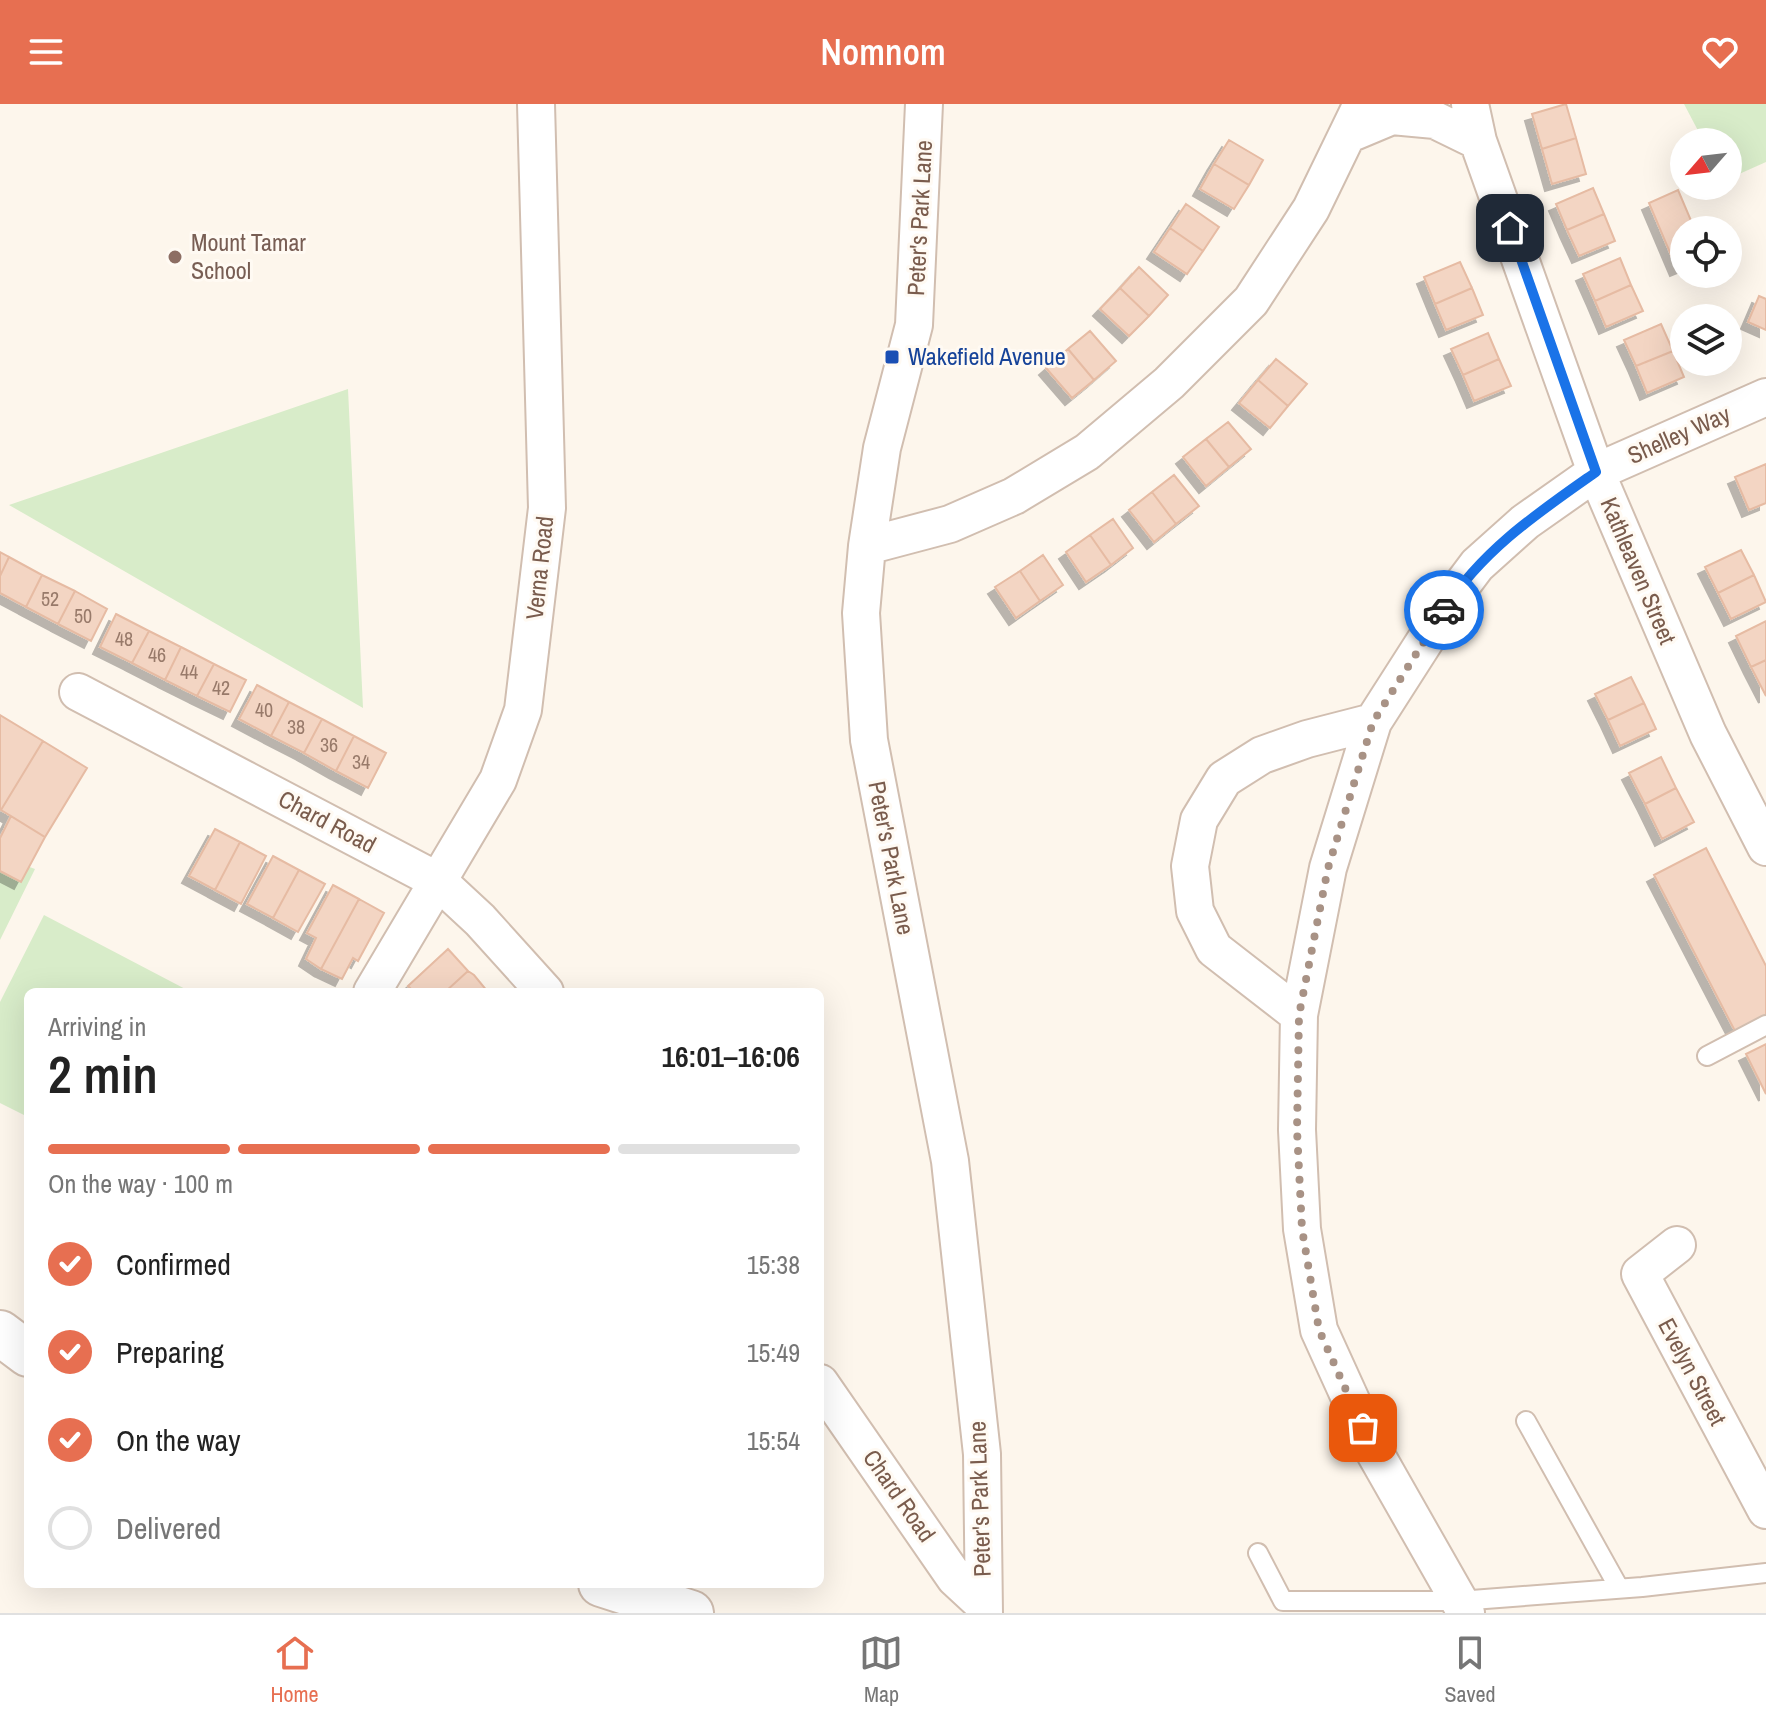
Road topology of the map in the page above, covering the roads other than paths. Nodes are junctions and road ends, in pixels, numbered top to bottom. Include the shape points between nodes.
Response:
1 (536, 104) edge
2 (924, 104) edge
3 (1470, 104) edge
4 (1356, 119) edge
5 (1478, 141) junction
6 (1766, 397) edge
7 (1596, 472) junction
8 (867, 546) junction
9 (78, 692) dead end
10 (1373, 722) junction
11 (1766, 847) edge
12 (438, 881) junction
13 (374, 988) edge
14 (541, 988) edge
15 (1299, 1015) junction
16 (1766, 1025) edge
17 (1707, 1056) dead end
18 (1677, 1245) dead end
19 (0, 1333) edge
20 (24, 1351) edge
21 (824, 1389) edge
22 (1526, 1421) dead end
23 (1766, 1510) edge
24 (1258, 1553) dead end
25 (1766, 1573) edge
26 (613, 1588) edge
27 (1619, 1588) junction
28 (1462, 1607) edge
29 (984, 1609) edge
30 (691, 1613) edge

1 - 12 street, Verna Road via 547,508 523,710 498,780
2 - 8 street, Peter's Park Lane via 914,325 882,448
3 - 5 street, Kathleaven Street
4 - 5 street via 1435,120
4 - 8 street via 1311,209 1251,301 1169,383 1087,452 1014,496 950,524
5 - 7 street, Kathleaven Street
6 - 7 street, Shelley Way
7 - 10 street, Shelley Way via 1525,522 1477,565
7 - 11 street, Kathleaven Street via 1708,734
8 - 29 street, Peter's Park Lane via 861,613 869,740 950,1161 982,1454
9 - 12 street, Chard Road
10 - 15 street, Shelley Way via 1328,868
10 - 15 street via 1262,755 1224,779 1199,820 1190,866 1195,911 1214,949
12 - 13 street, Verna Road
12 - 14 street, Chard Road
15 - 28 street, Shelley Way via 1302,1229 1319,1330 1375,1453
16 - 17 lane
18 - 23 street, Evelyn Street via 1640,1274
19 - 20 street
21 - 29 street, Chard Road via 955,1578
22 - 27 lane
24 - 28 lane via 1283,1601
25 - 27 lane
26 - 30 street
27 - 28 lane

